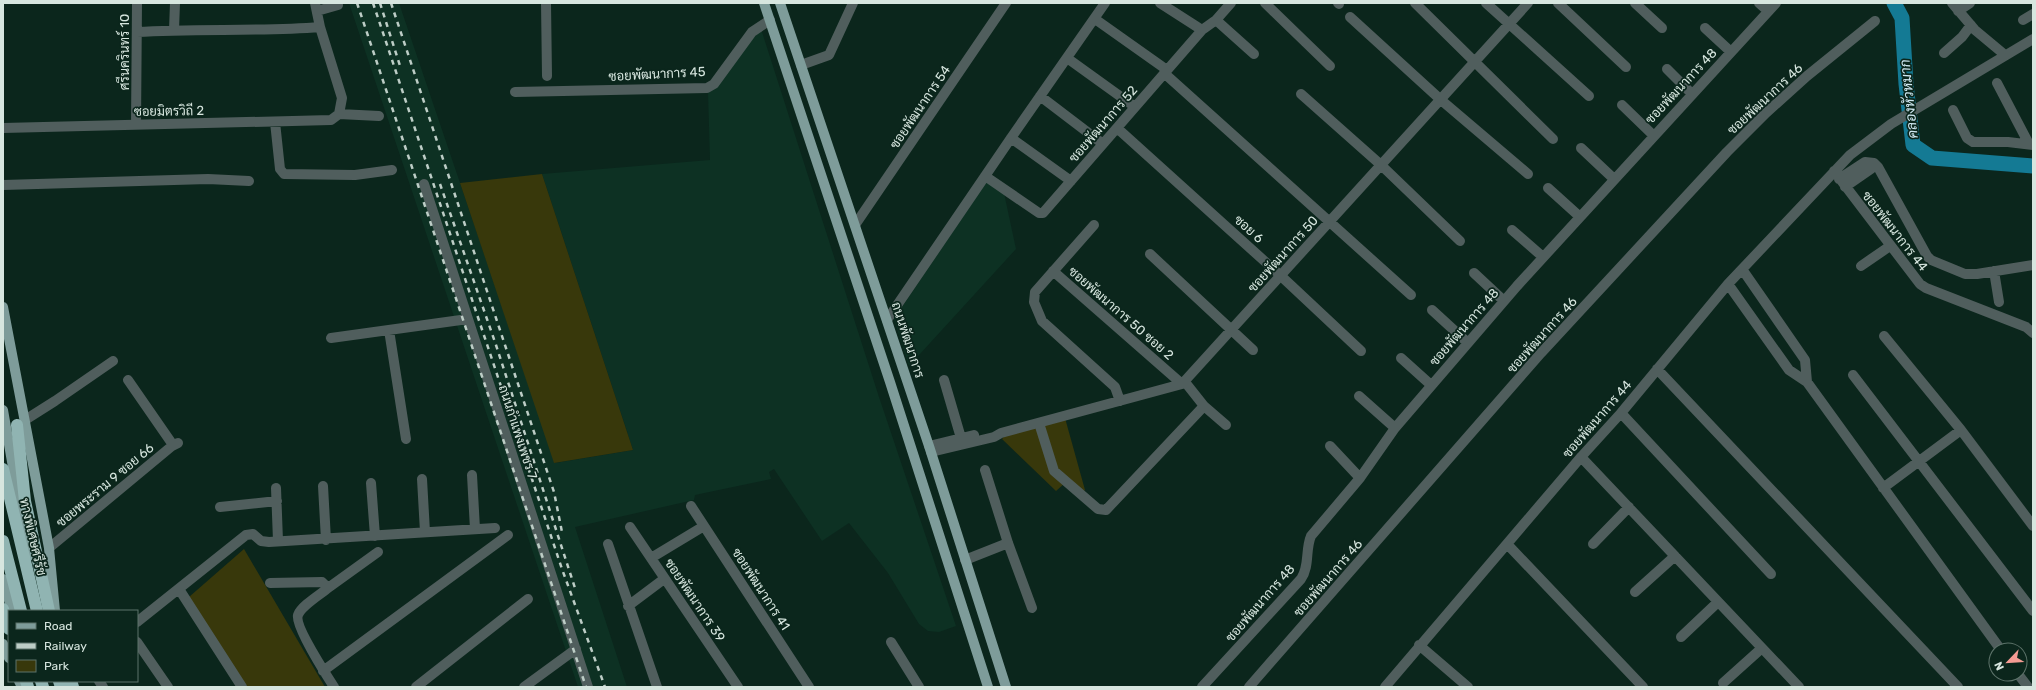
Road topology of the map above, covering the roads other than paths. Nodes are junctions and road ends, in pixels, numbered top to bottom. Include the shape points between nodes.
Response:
1 (137, 3) edge
2 (176, 3) edge
3 (546, 3) edge
4 (764, 3) edge
5 (780, 3) edge
6 (853, 3) edge
7 (1006, 3) edge
8 (1105, 3) edge
9 (1160, 3) edge
10 (1231, 3) edge
11 (1265, 3) edge
12 (1415, 3) edge
13 (1486, 3) edge
14 (1528, 3) edge
15 (1558, 3) edge
16 (1636, 3) edge
17 (1759, 3) edge
18 (1776, 3) edge
19 (1970, 3) edge
20 (338, 5) dead end
21 (316, 7) edge
22 (1955, 7) edge
23 (1768, 11) junction
24 (2033, 14) edge
25 (1350, 17) dead end
26 (1095, 19) junction
27 (770, 20) junction
28 (1216, 20) junction
29 (2023, 20) dead end
30 (1875, 21) dead end
31 (1509, 24) junction
32 (1971, 25) junction
33 (320, 27) junction
34 (1662, 28) dead end
35 (1705, 28) dead end
36 (174, 30) junction
37 (1202, 30) junction
38 (137, 32) junction
39 (2033, 39) edge
40 (1731, 52) junction
41 (1944, 53) dead end
42 (1254, 54) dead end
43 (2005, 55) junction
44 (1067, 58) junction
45 (1475, 61) junction
46 (801, 66) junction
47 (1330, 66) dead end
48 (1626, 67) dead end
49 (1667, 69) dead end
50 (1166, 71) junction
51 (547, 76) dead end
52 (1997, 83) dead end
53 (515, 92) dead end
54 (1301, 94) dead end
55 (1692, 94) junction
56 (1040, 96) junction
57 (1589, 96) dead end
58 (1441, 100) junction
59 (1622, 105) dead end
60 (1135, 107) junction
61 (1953, 110) dead end
62 (337, 116) junction
63 (379, 116) dead end
64 (275, 122) junction
65 (136, 124) junction
66 (3, 128) edge
67 (1117, 128) junction
68 (1653, 135) junction
69 (1010, 138) junction
70 (1553, 138) dead end
71 (1103, 144) junction
72 (2031, 145) edge
73 (1582, 148) dead end
74 (1874, 163) junction
75 (1381, 165) junction
76 (392, 170) dead end
77 (1528, 174) dead end
78 (1836, 175) junction
79 (985, 176) junction
80 (1614, 179) junction
81 (249, 181) dead end
82 (1071, 181) junction
83 (424, 184) dead end
84 (3, 185) edge
85 (1845, 187) junction
86 (1548, 188) dead end
87 (1579, 216) junction
88 (1329, 223) junction
89 (855, 225) junction
90 (1094, 225) dead end
91 (1512, 230) dead end
92 (1460, 241) dead end
93 (1890, 246) junction
94 (1150, 254) dead end
95 (1543, 257) junction
96 (2033, 265) edge
97 (1861, 266) dead end
98 (1742, 269) junction
99 (1053, 271) junction
100 (1994, 271) junction
101 (1474, 273) dead end
102 (1281, 276) junction
103 (1728, 284) junction
104 (1411, 295) dead end
105 (1504, 301) junction
106 (1999, 302) dead end
107 (3, 307) edge
108 (1432, 310) dead end
109 (468, 319) junction
110 (887, 320) junction
111 (389, 330) junction
112 (1232, 330) junction
113 (2033, 333) edge
114 (1884, 336) dead end
115 (332, 338) dead end
116 (1468, 343) junction
117 (1252, 350) dead end
118 (1361, 351) dead end
119 (1401, 358) dead end
120 (113, 361) dead end
121 (1657, 369) junction
122 (1853, 375) dead end
123 (128, 380) dead end
124 (944, 380) dead end
125 (1807, 382) junction
126 (1184, 383) junction
127 (1431, 385) junction
128 (1359, 396) dead end
129 (1120, 401) junction
130 (1204, 406) junction
131 (3, 410) edge
132 (1621, 413) junction
133 (21, 422) junction
134 (1039, 423) junction
135 (1226, 425) dead end
136 (1395, 428) junction
137 (1960, 430) junction
138 (1001, 433) junction
139 (961, 438) junction
140 (406, 439) dead end
141 (1330, 446) dead end
142 (930, 449) junction
143 (1581, 457) junction
144 (1919, 461) junction
145 (3, 470) edge
146 (985, 470) dead end
147 (472, 475) dead end
148 (1360, 478) junction
149 (15, 479) junction
150 (422, 479) dead end
151 (371, 483) dead end
152 (323, 486) dead end
153 (276, 488) dead end
154 (1882, 488) junction
155 (277, 502) junction
156 (691, 506) dead end
157 (220, 507) dead end
158 (1629, 507) junction
159 (704, 526) junction
160 (2033, 526) edge
161 (630, 527) dead end
162 (496, 528) dead end
163 (475, 529) junction
164 (425, 532) junction
165 (508, 535) dead end
166 (375, 536) junction
167 (326, 540) junction
168 (3, 541) edge
169 (278, 542) junction
170 (1008, 543) junction
171 (608, 544) dead end
172 (1593, 544) dead end
173 (1508, 545) junction
174 (49, 548) junction
175 (378, 552) dead end
176 (1675, 556) junction
177 (651, 558) junction
178 (965, 560) junction
179 (1771, 574) dead end
180 (3, 579) edge
181 (664, 579) junction
182 (270, 583) dead end
183 (328, 588) junction
184 (179, 589) junction
185 (1634, 592) dead end
186 (528, 599) dead end
187 (1718, 602) junction
188 (628, 606) junction
189 (1032, 608) dead end
190 (3, 609) edge
191 (12, 610) edge
192 (22, 610) edge
193 (37, 610) edge
194 (44, 610) edge
195 (49, 610) edge
196 (55, 610) edge
197 (2033, 611) edge
198 (138, 621) edge
199 (8, 626) edge
200 (1680, 637) dead end
201 (891, 642) dead end
202 (1995, 642) edge
203 (138, 643) edge
204 (3, 644) edge
205 (1419, 645) junction
206 (1762, 648) junction
207 (576, 649) junction
208 (8, 656) edge
209 (323, 670) junction
210 (1723, 683) dead end
211 (168, 687) edge
212 (242, 687) edge
213 (334, 687) edge
214 (416, 687) edge
215 (524, 687) edge
216 (588, 687) edge
217 (657, 687) edge
218 (738, 687) edge
219 (809, 687) edge
220 (919, 687) edge
221 (988, 687) edge
222 (1006, 687) edge
223 (1202, 687) edge
224 (1249, 687) edge
225 (1385, 687) edge
226 (1468, 687) edge
227 (1643, 687) edge
228 (1799, 687) edge
229 (1958, 687) edge

1 - 38 street, ศรีนครินทร์ 10
2 - 36 street
3 - 51 street
4 - 27 main road
5 - 46 main road, ถนนพัฒนาการ
6 - 46 street via 829,55
7 - 89 street, ซอยพัฒนาการ 54
8 - 26 street
9 - 37 street
10 - 28 street, ซอยพัฒนาการ 52
11 - 47 street
12 - 45 street
13 - 31 street
14 - 31 street, ซอยพัฒนาการ 50
15 - 48 street
16 - 34 street
17 - 23 street
18 - 23 street, ซอยพัฒนาการ 48
19 - 22 street
20 - 21 street
21 - 33 street
22 - 32 street
23 - 40 street, ซอยพัฒนาการ 48
24 - 29 street
25 - 58 street
26 - 44 street
26 - 50 street
27 - 53 street, ซอยพัฒนาการ 45 via 752,32 714,84 707,88
27 - 221 main road
28 - 37 street, ซอยพัฒนาการ 52
28 - 42 street
30 - 224 street, ซอยพัฒนาการ 46 via 1807,76 1727,152 1541,353
31 - 45 street, ซอยพัฒนาการ 50
31 - 57 street
32 - 41 street
32 - 43 street
33 - 36 street
33 - 62 street via 342,98
35 - 40 street
36 - 38 street
37 - 50 street, ซอยพัฒนาการ 52
38 - 65 street, ศรีนครินทร์ 10
39 - 43 street, ซอยพัฒนาการ 44
40 - 55 street, ซอยพัฒนาการ 48
43 - 78 street, ซอยพัฒนาการ 44 via 1891,124 1850,155
44 - 56 street
44 - 60 street
45 - 58 street, ซอยพัฒนาการ 50
45 - 70 street
46 - 89 main road, ถนนพัฒนาการ
49 - 55 street
50 - 60 street, ซอยพัฒนาการ 52
50 - 88 street
52 - 72 street
54 - 75 street
55 - 68 street, ซอยพัฒนาการ 48
56 - 69 street
56 - 71 street
58 - 75 street, ซอยพัฒนาการ 50
58 - 77 street
59 - 68 street
60 - 67 street, ซอยพัฒนาการ 52
61 - 72 street via 1967,138 1973,142
62 - 63 street, ซอยมิตรวิถี 2
62 - 64 street, ซอยมิตรวิถี 2 via 331,120
64 - 65 street, ซอยมิตรวิถี 2
64 - 76 street via 280,169 284,174 355,175
65 - 66 street, ซอยมิตรวิถี 2
67 - 71 street, ซอยพัฒนาการ 52
67 - 102 street, ซอย 6
68 - 80 street, ซอยพัฒนาการ 48
69 - 79 street
69 - 82 street
71 - 82 street, ซอยพัฒนาการ 52
73 - 80 street
74 - 78 street via 1865,162
74 - 85 street via 1871,169
74 - 100 street via 1883,173 1926,256 1965,274
75 - 88 street, ซอยพัฒนาการ 50
75 - 92 street
78 - 85 street, ซอยพัฒนาการ 44
78 - 98 street, ซอยพัฒนาการ 44
79 - 82 street, ซอยพัฒนาการ 52 via 1040,213 1044,212
79 - 110 street
80 - 87 street, ซอยพัฒนาการ 48
81 - 84 street via 200,179
83 - 109 street, ถนนกำแพงเพชร 7
85 - 93 street, ซอยพัฒนาการ 44
86 - 87 street
87 - 95 street, ซอยพัฒนาการ 48
88 - 102 street, ซอยพัฒนาการ 50
88 - 104 street
89 - 110 main road, ถนนพัฒนาการ
90 - 99 street, ซอยพัฒนาการ 50 ซอย 2
91 - 95 street
93 - 97 street
93 - 113 street, ซอยพัฒนาการ 44 via 1912,276 1926,288 2015,322
94 - 112 street
95 - 105 street, ซอยพัฒนาการ 48
96 - 100 street
98 - 103 street, ซอยพัฒนาการ 44
98 - 125 street via 1805,360
99 - 126 street, ซอยพัฒนาการ 50 ซอย 2
99 - 129 street via 1035,292 1034,298 1042,321 1115,387
100 - 106 street
101 - 105 street
102 - 112 street, ซอยพัฒนาการ 50
102 - 118 street, ซอย 6
103 - 121 street, ซอยพัฒนาการ 44
103 - 125 street via 1790,370
105 - 116 street, ซอยพัฒนาการ 48
107 - 133 main road
108 - 116 street
109 - 111 street
109 - 207 street, ถนนกำแพงเพชร 7
110 - 142 main road, ถนนพัฒนาการ
111 - 115 street
111 - 140 street
112 - 117 street
112 - 126 street, ซอยพัฒนาการ 50
114 - 137 street
116 - 127 street, ซอยพัฒนาการ 48
119 - 127 street
120 - 133 street
121 - 132 street, ซอยพัฒนาการ 44
121 - 229 street
122 - 144 street
123 - 174 street, ซอยพระราม 9 ซอย 66 via 176,444
124 - 139 street
125 - 154 street
126 - 129 street
126 - 130 street, ซอยพัฒนาการ 50 ซอย 2
127 - 136 street, ซอยพัฒนาการ 48
128 - 136 street
129 - 134 street
130 - 134 street via 1106,510 1098,509 1054,471
130 - 135 street, ซอยพัฒนาการ 50 ซอย 2
131 - 149 main road
132 - 143 street, ซอยพัฒนาการ 44
132 - 179 street
133 - 174 main road
133 - 195 highway via 25,501
134 - 138 street
136 - 148 street, ซอยพัฒนาการ 48
137 - 144 street
137 - 160 street
138 - 139 street
138 - 142 street via 994,437
139 - 142 street
141 - 148 street
142 - 178 main road, ถนนพัฒนาการ
143 - 158 street
143 - 173 street, ซอยพัฒนาการ 44
144 - 154 street
144 - 197 street
145 - 149 main road
145 - 193 highway, ทางพิเศษศรีรัช, bridge
146 - 170 street
147 - 163 street
148 - 223 street, ซอยพัฒนาการ 48 via 1311,536 1307,567 1301,579
149 - 194 main road
150 - 164 street
151 - 166 street
152 - 167 street
153 - 155 street
154 - 202 street
155 - 157 street
155 - 169 street
156 - 159 street, ซอยพัฒนาการ 41
158 - 172 street
158 - 176 street
159 - 177 street
159 - 219 street, ซอยพัฒนาการ 41
161 - 177 street, ซอยพัฒนาการ 39
162 - 163 street
163 - 164 street
164 - 166 street
165 - 209 street
166 - 167 street
167 - 169 street
168 - 192 highway
169 - 184 street via 261,540 253,534 246,535
170 - 178 street
170 - 189 street
171 - 188 street
173 - 205 street, ซอยพัฒนาการ 44
173 - 227 street
174 - 196 main road
175 - 183 street
176 - 185 street
176 - 187 street
177 - 181 street, ซอยพัฒนาการ 39
178 - 222 main road, ถนนพัฒนาการ
180 - 191 main road
181 - 188 street
181 - 218 street, ซอยพัฒนาการ 39
182 - 183 street via 322,582
183 - 209 street via 302,609 297,619
184 - 198 street
184 - 212 street
186 - 214 street
187 - 200 street
187 - 206 street
188 - 217 street
190 - 199 highway
201 - 220 street
203 - 211 street
204 - 208 main road
205 - 225 street, ซอยพัฒนาการ 44
205 - 226 street
206 - 210 street
206 - 228 street
207 - 215 street
207 - 216 street, ถนนกำแพงเพชร 7
209 - 213 street

